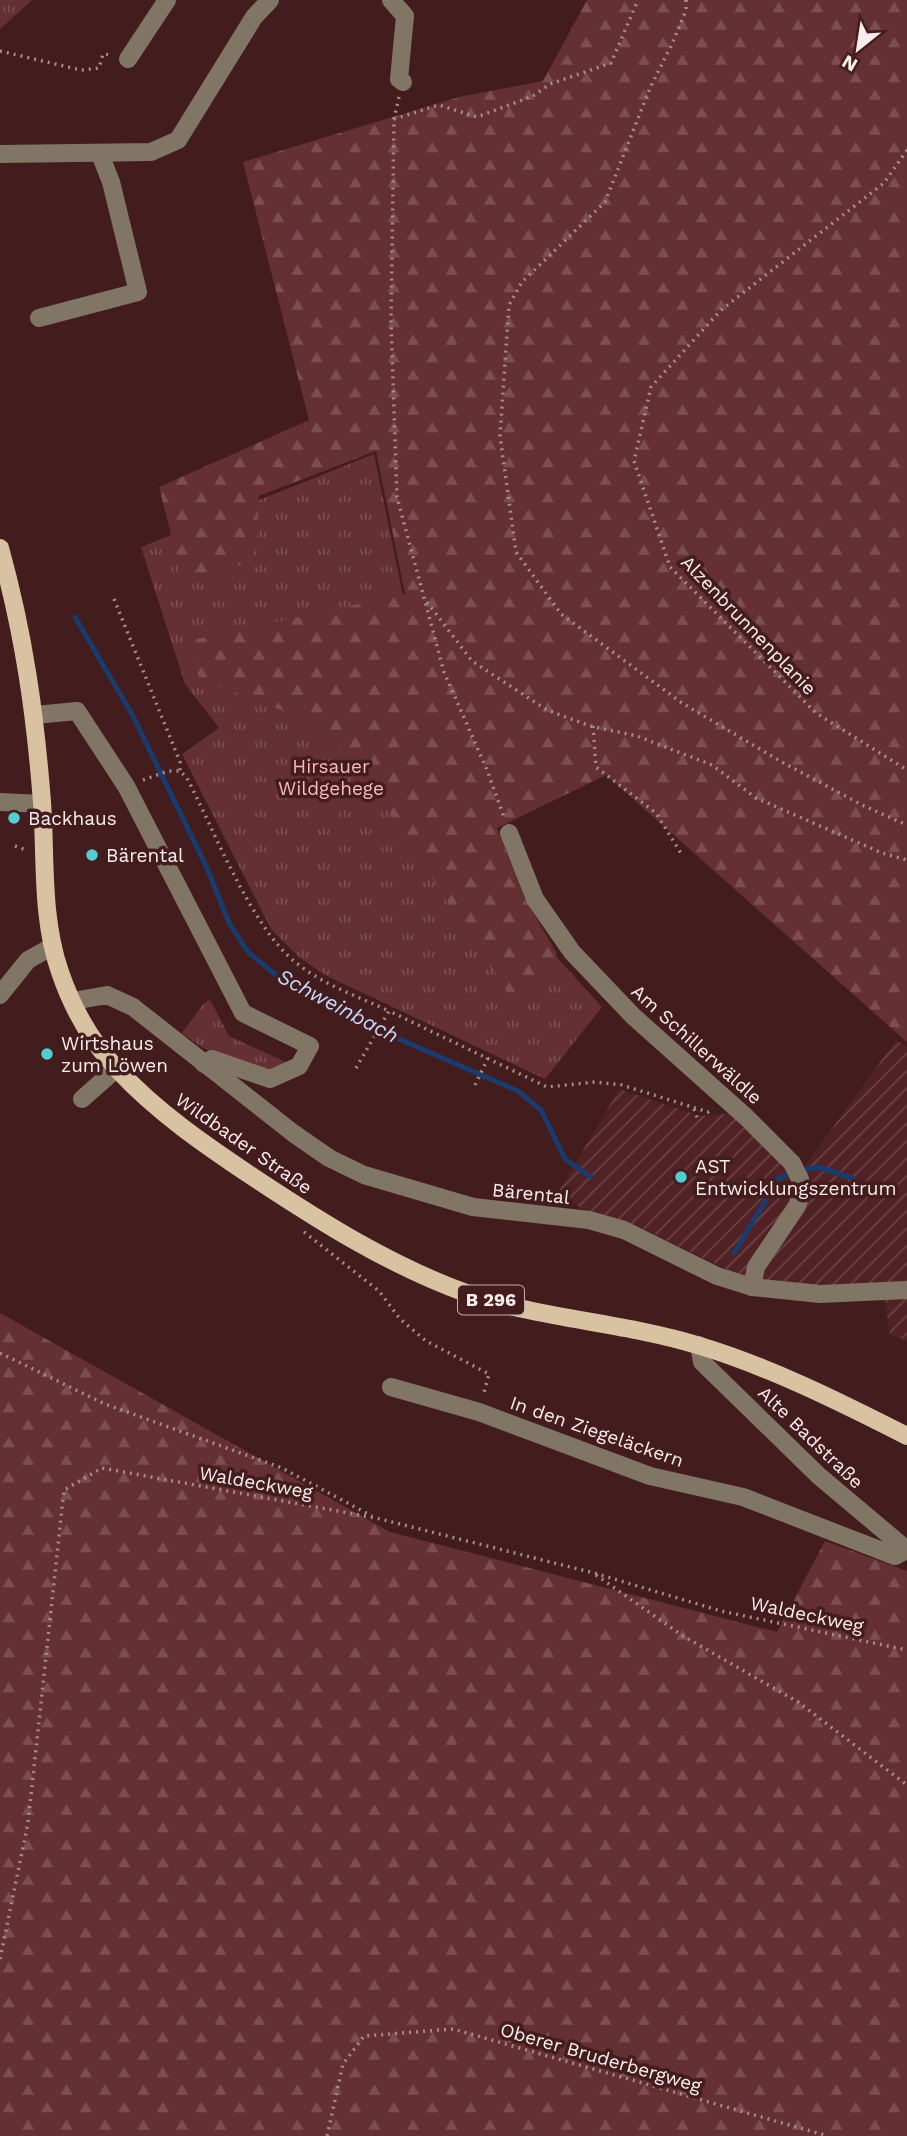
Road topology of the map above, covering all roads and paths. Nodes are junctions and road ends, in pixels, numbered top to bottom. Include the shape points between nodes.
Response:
1 (167, 0) edge
2 (391, 0) edge
3 (638, 0) edge
4 (686, 0) edge
5 (262, 2) edge
6 (0, 51) edge
7 (101, 59) dead end
8 (128, 59) dead end
9 (403, 82) dead end
10 (907, 150) edge
11 (0, 153) edge
12 (100, 154) junction
13 (39, 318) dead end
14 (0, 548) edge
15 (114, 599) dead end
16 (425, 601) junction
17 (35, 715) junction
18 (593, 726) junction
19 (180, 771) junction
20 (907, 771) edge
21 (152, 777) dead end
22 (0, 802) edge
23 (42, 804) junction
24 (907, 825) edge
25 (509, 833) joint
26 (682, 855) dead end
27 (907, 860) edge
28 (53, 946) junction
29 (0, 995) edge
30 (73, 1001) junction
31 (388, 1011) junction
32 (488, 1058) junction
33 (204, 1064) junction
34 (356, 1068) dead end
35 (116, 1069) junction
36 (475, 1085) dead end
37 (82, 1099) dead end
38 (726, 1099) junction
39 (694, 1108) junction
40 (698, 1120) dead end
41 (300, 1229) dead end
42 (752, 1287) junction
43 (907, 1290) edge
44 (699, 1345) junction
45 (0, 1353) edge
46 (391, 1387) dead end
47 (479, 1412) junction
48 (907, 1436) edge
49 (376, 1518) junction
50 (906, 1550) edge
51 (594, 1573) junction
52 (907, 1650) edge
53 (907, 1785) edge
54 (0, 1959) edge
55 (327, 2136) edge
56 (828, 2136) edge

1 - 8 street
2 - 9 street via 405,16 399,79
3 - 16 path via 611,63 477,117 439,105 394,119 391,321 397,497
4 - 24 path via 686,10 605,202 522,282 509,305 500,436 516,552 561,614 682,703 863,806
5 - 12 street via 178,140 151,152
6 - 7 path via 81,69 99,68
10 - 20 path, Alzenbrunnenplanie via 884,183 721,310 651,387 634,461 670,567 816,713
11 - 12 street
12 - 13 street via 138,292
14 - 17 main road, Wildbader Straße / B 296 via 22,629
15 - 19 path
16 - 18 path via 472,661 547,710
16 - 25 path via 444,672
17 - 23 main road, Wildbader Straße / B 296
17 - 33 street via 77,711 126,786 243,1013 310,1046 299,1066 270,1079 222,1061 212,1059
18 - 26 path via 596,767 656,813
18 - 27 path via 637,736 712,765 757,798
19 - 21 path
19 - 31 path via 265,931 295,962
22 - 23 street
23 - 28 main road, Wildbader Straße / B 296
25 - 38 street, Am Schillerwäldle via 535,899 572,952 633,1016
28 - 29 street via 28,960
28 - 30 main road, Wildbader Straße / B 296
30 - 33 street, Bärental via 107,995 133,1007
30 - 35 main road, Wildbader Straße / B 296 via 89,1034
31 - 32 path
31 - 34 path
32 - 36 path
32 - 39 path via 547,1087 595,1082 622,1085
33 - 42 street, Bärental via 329,1158 364,1175 473,1208 589,1220 624,1230 717,1276
35 - 37 street
35 - 44 main road, Wildbader Straße / B 296 via 202,1143 300,1208 417,1275 471,1295
38 - 39 path via 708,1112
38 - 42 street, Am Schillerwäldle via 796,1171 802,1194 756,1266
39 - 40 path
41 - 47 path via 379,1291 400,1320 426,1341 489,1374
42 - 43 street, Bärental via 820,1294
44 - 48 main road, Wildbader Straße / B 296
44 - 50 street, Alte Badstraße via 702,1362 819,1476
45 - 49 path via 105,1404 282,1468
46 - 47 street, In den Ziegeläckern
47 - 50 street, In den Ziegeläckern via 650,1476 778,1509 895,1556
49 - 51 path, Waldeckweg
49 - 54 path, Waldeckweg via 102,1468 64,1490 28,1823
51 - 52 path, Waldeckweg via 721,1611
51 - 53 path via 683,1636 798,1702
55 - 56 path, Oberer Bruderbergweg via 343,2064 364,2036 453,2029

